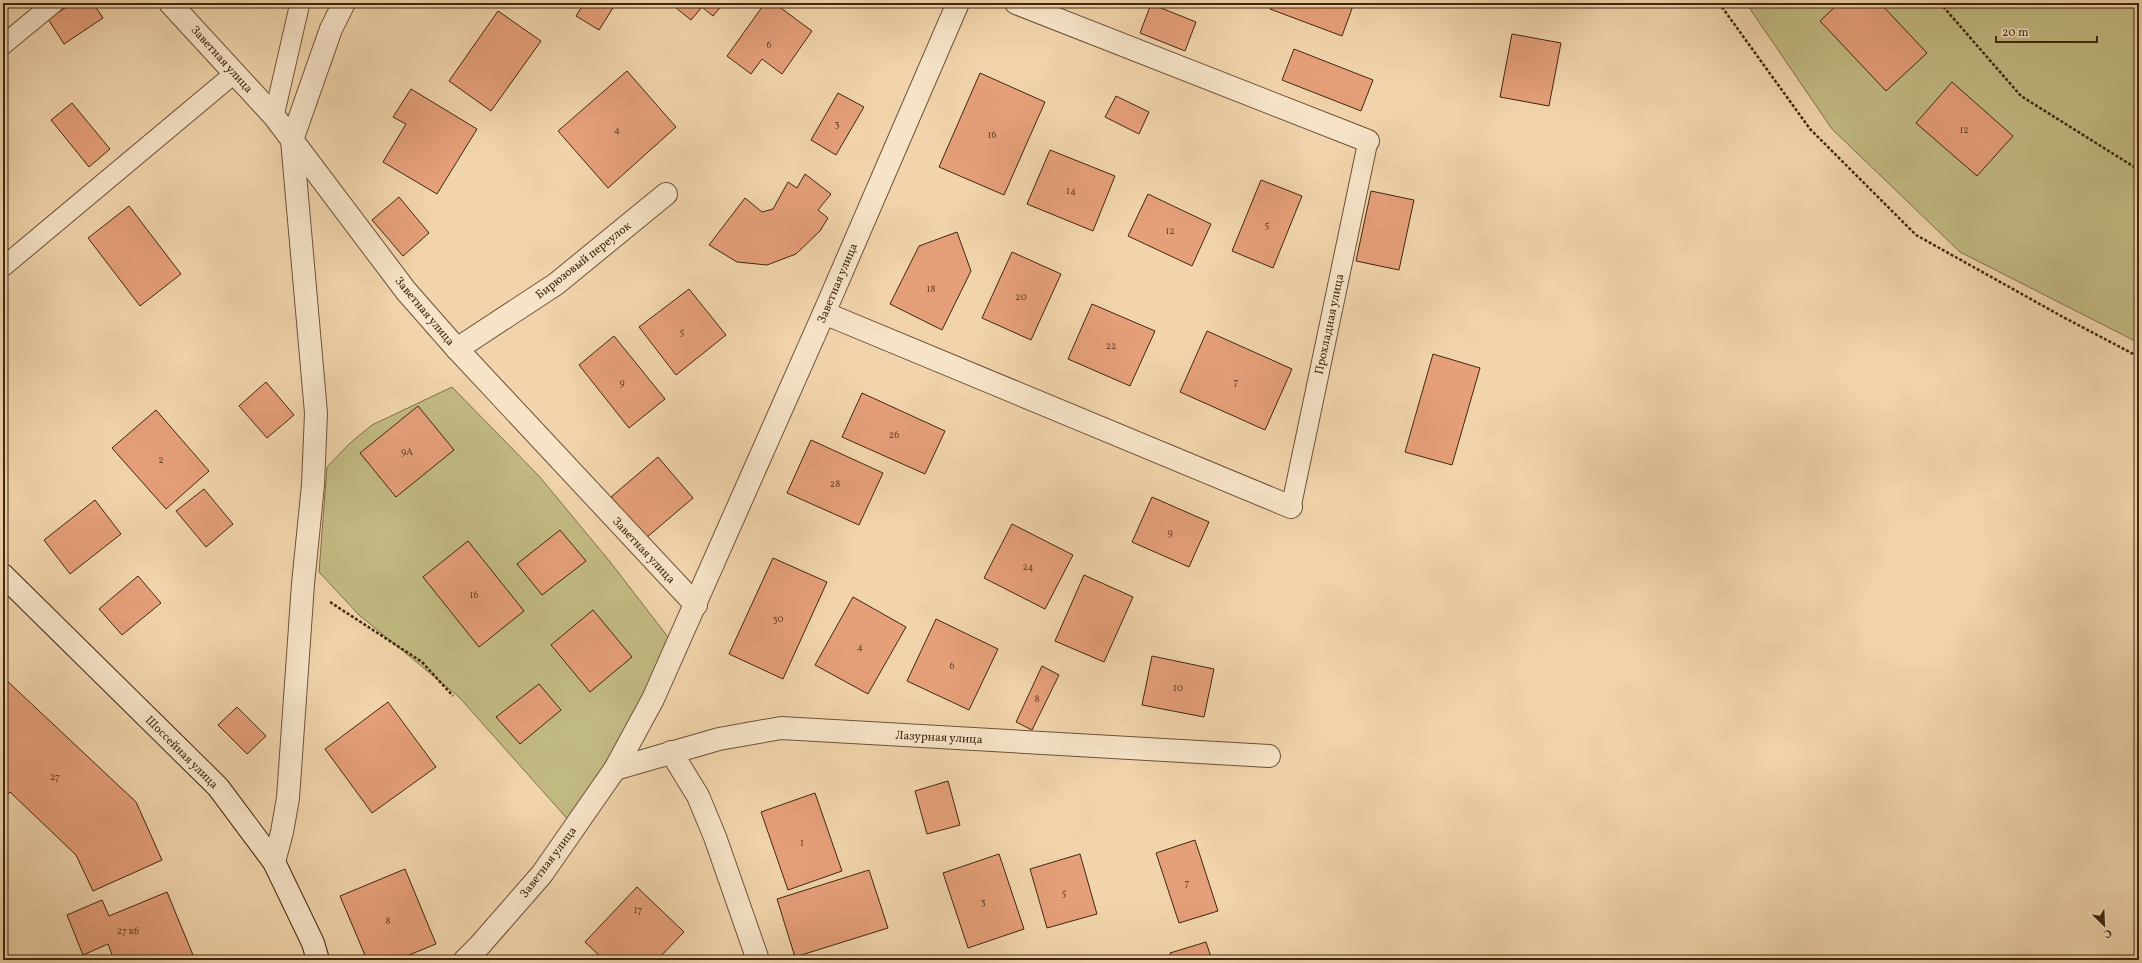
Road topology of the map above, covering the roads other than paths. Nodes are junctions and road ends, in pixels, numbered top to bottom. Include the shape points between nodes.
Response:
1 (54, 3) edge
2 (170, 3) edge
3 (300, 3) edge
4 (344, 3) edge
5 (958, 3) edge
6 (1016, 3) edge
7 (3, 44) edge
8 (235, 73) junction
9 (274, 116) junction
10 (292, 140) junction
11 (1368, 141) joint
12 (666, 194) dead end
13 (3, 266) edge
14 (824, 313) junction
15 (457, 349) junction
16 (1290, 507) joint
17 (3, 575) edge
18 (696, 605) junction
19 (672, 752) junction
20 (1269, 756) dead end
21 (615, 769) junction
22 (274, 862) junction
23 (318, 960) edge
24 (465, 960) edge
25 (758, 960) edge

1 - 7 lane
2 - 8 street, Заветная улица
3 - 9 lane
4 - 10 street via 331,29
5 - 14 street, Заветная улица
6 - 11 street
8 - 9 street, Заветная улица
8 - 13 lane
9 - 10 street, Заветная улица
10 - 15 street, Заветная улица via 406,291
10 - 22 street via 316,413 313,485 303,584 288,798
11 - 16 lane, Прохладная улица
12 - 15 street, Бирюзовый переулок via 556,284
14 - 16 street
14 - 18 street, Заветная улица
15 - 18 street, Заветная улица
17 - 22 street, Шоссейная улица via 218,788
18 - 21 street, Заветная улица via 653,699
19 - 20 street, Лазурная улица via 719,739 781,728
19 - 21 street, Лазурная улица
19 - 25 street via 698,796
21 - 24 street, Заветная улица via 542,874
22 - 23 street, Шоссейная улица via 313,943

